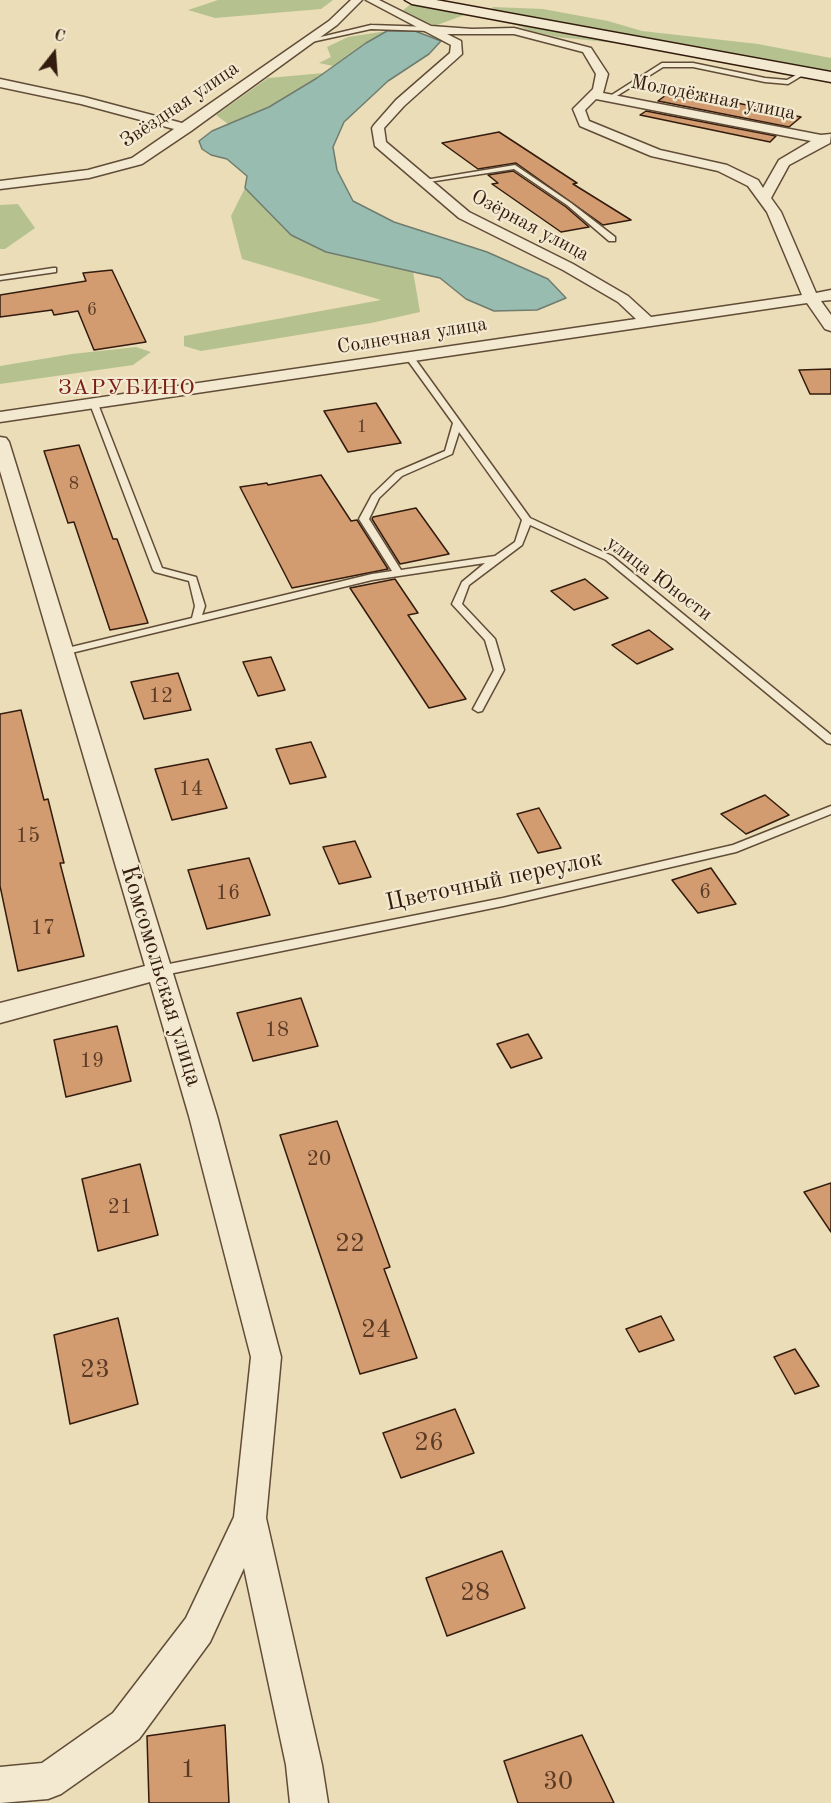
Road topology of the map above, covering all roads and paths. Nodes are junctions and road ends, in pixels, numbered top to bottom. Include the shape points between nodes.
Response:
1 (357, 0) edge
2 (371, 0) edge
3 (412, 0) edge
4 (430, 29) junction
5 (307, 41) junction
6 (805, 72) junction
7 (831, 77) edge
8 (0, 83) edge
9 (594, 95) junction
10 (610, 98) junction
11 (187, 128) junction
12 (828, 137) edge
13 (422, 181) junction
14 (0, 185) edge
15 (764, 198) junction
16 (612, 239) dead end
17 (53, 270) dead end
18 (0, 278) edge
19 (831, 295) edge
20 (811, 298) junction
21 (648, 322) junction
22 (831, 326) edge
23 (410, 357) junction
24 (94, 404) junction
25 (0, 417) edge
26 (457, 422) junction
27 (1, 451) edge
28 (527, 520) junction
29 (498, 558) junction
30 (398, 573) junction
31 (196, 620) junction
32 (63, 652) junction
33 (478, 708) dead end
34 (831, 741) edge
35 (831, 810) edge
36 (159, 971) junction
37 (0, 1013) edge
38 (250, 1518) junction
39 (0, 1785) edge
40 (309, 1803) edge

1 - 5 street, Звёздная улица
2 - 4 street, Озёрная улица
3 - 6 main road
4 - 5 lane via 371,27
4 - 9 street, Молодёжная улица via 514,31 587,50 603,74
4 - 13 street, Озёрная улица via 457,43 456,54 378,128 380,143
5 - 11 street, Звёздная улица
6 - 7 main road
6 - 10 lane via 788,82 693,65 662,65
8 - 11 street
9 - 10 street, Молодёжная улица
9 - 15 street, Молодёжная улица via 579,109 584,123 656,153 722,168 753,183
10 - 12 street, Молодёжная улица
11 - 14 street, Звёздная улица via 137,161 89,174
12 - 15 street via 784,163
13 - 16 lane via 515,167
13 - 21 street, Озёрная улица via 464,215 568,267 623,299
15 - 20 street, Молодёжная улица via 774,212
17 - 18 lane
19 - 20 street, Солнечная улица
20 - 21 street, Солнечная улица
20 - 22 street, Молодёжная улица
21 - 23 street, Солнечная улица
23 - 24 street, Солнечная улица
23 - 26 lane, улица Юности
24 - 25 street, Солнечная улица
24 - 31 lane via 158,570 194,579 200,606
26 - 28 lane, улица Юности
26 - 30 lane via 449,452 399,474 375,497 364,519
27 - 32 street, Комсомольская улица
28 - 29 lane via 519,543
28 - 34 lane, улица Юности via 609,558
29 - 30 lane
29 - 33 lane via 465,584 457,604 490,639 499,670
30 - 31 lane
31 - 32 lane
32 - 36 street, Комсомольская улица
35 - 36 lane, Цветочный переулок via 736,848 503,902
36 - 37 street
36 - 38 street, Комсомольская улица via 203,1116 266,1357
38 - 39 street via 198,1630 126,1726 48,1781
38 - 40 street

